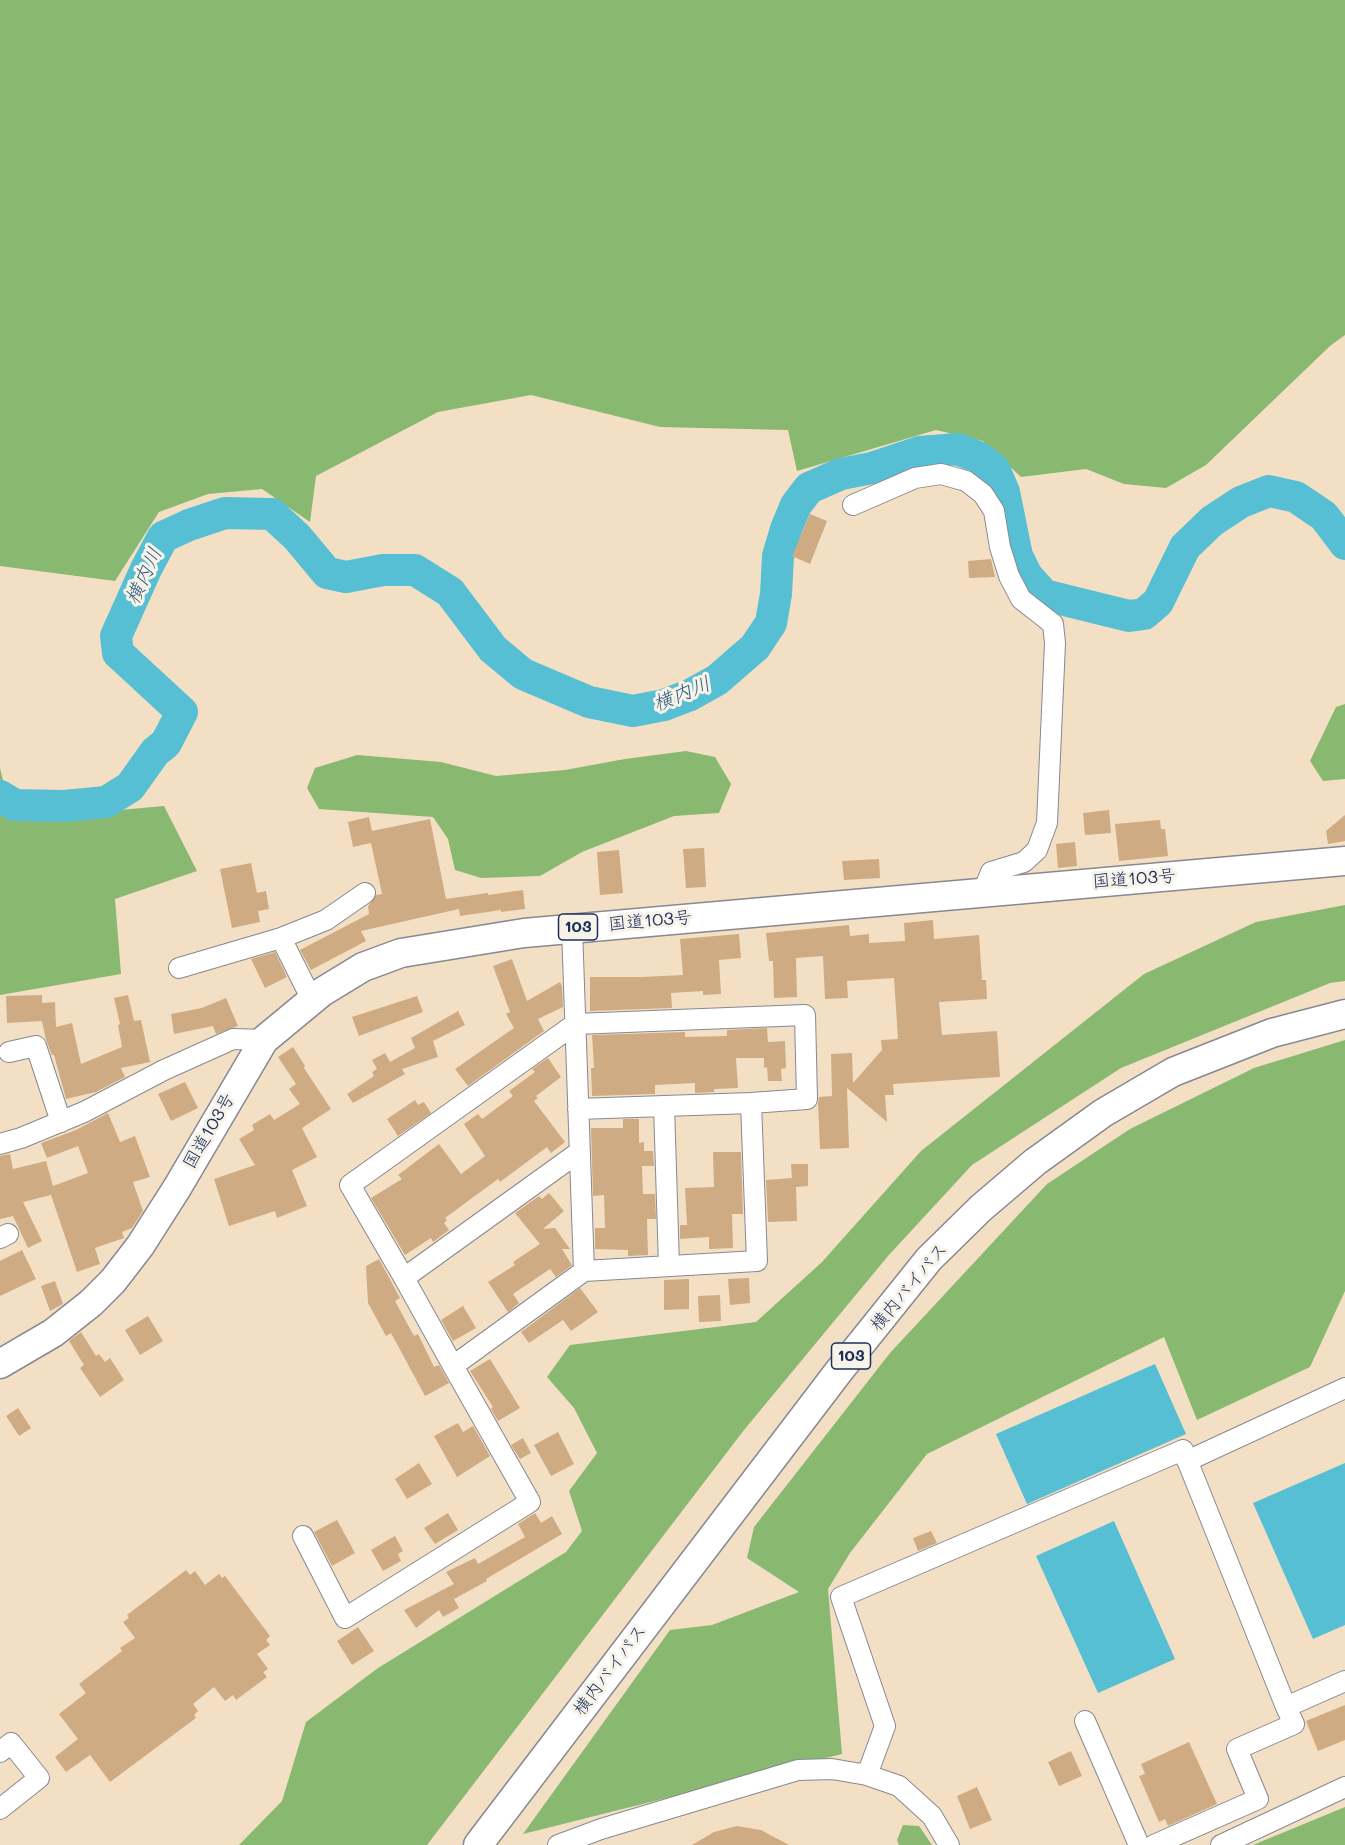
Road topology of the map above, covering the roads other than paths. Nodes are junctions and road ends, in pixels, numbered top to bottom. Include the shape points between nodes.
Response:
1 (853, 505) dead end
2 (1345, 861) edge
3 (983, 892) junction
4 (365, 893) dead end
5 (572, 928) junction
6 (281, 938) junction
7 (179, 968) dead end
8 (312, 1000) junction
9 (1345, 1014) edge
10 (575, 1024) junction
11 (264, 1040) junction
12 (9, 1052) dead end
13 (751, 1103) junction
14 (664, 1106) junction
15 (578, 1109) junction
16 (61, 1122) junction
17 (0, 1144) edge
18 (579, 1152) junction
19 (669, 1266) junction
20 (584, 1271) junction
21 (404, 1278) junction
22 (0, 1364) edge
23 (453, 1366) junction
24 (1345, 1388) edge
25 (1187, 1461) junction
26 (303, 1536) dead end
27 (1345, 1681) edge
28 (1286, 1707) junction
29 (1085, 1721) dead end
30 (0, 1752) edge
31 (867, 1775) junction
32 (1345, 1787) edge
33 (0, 1809) edge
34 (478, 1845) edge
35 (558, 1845) edge
36 (950, 1845) edge
37 (1139, 1845) edge
38 (1154, 1845) edge
39 (1221, 1845) edge

1 - 3 street via 915,478 941,474 966,480 983,494 994,511 1000,547 1021,599 1053,624 1056,643 1047,823 1037,850 1024,862 991,872
2 - 3 highway, 国道103号 / 103
3 - 5 highway, 国道103号 / 103
4 - 6 street via 326,920
5 - 8 highway, 国道103号 / 103 via 401,953 363,967
5 - 10 street
6 - 7 street
6 - 8 street
8 - 11 highway, 国道103号 / 103
9 - 34 highway, 横内バイパス / 103 via 1272,1033 1173,1072 1103,1113 1035,1162 981,1208 929,1259 839,1371
10 - 13 street via 805,1015 807,1099
10 - 15 street
10 - 21 street via 350,1185
11 - 16 street via 233,1039
11 - 22 highway, 国道103号 / 103 via 177,1188 113,1281 52,1333
12 - 16 street via 36,1046
13 - 14 street
13 - 19 street via 757,1261
14 - 15 street
14 - 19 street
15 - 18 street
16 - 17 street
18 - 20 street
18 - 21 street
19 - 20 street
20 - 23 street
21 - 23 street
23 - 26 street via 530,1502 345,1618
24 - 25 street
25 - 28 street
25 - 31 street via 1183,1450 841,1598 885,1726
27 - 28 street
28 - 38 street via 1294,1724 1237,1749 1258,1799
29 - 37 street
30 - 33 street via 11,1743 39,1778
31 - 35 street via 832,1769 798,1770
31 - 36 street via 898,1786 932,1816
32 - 39 street

